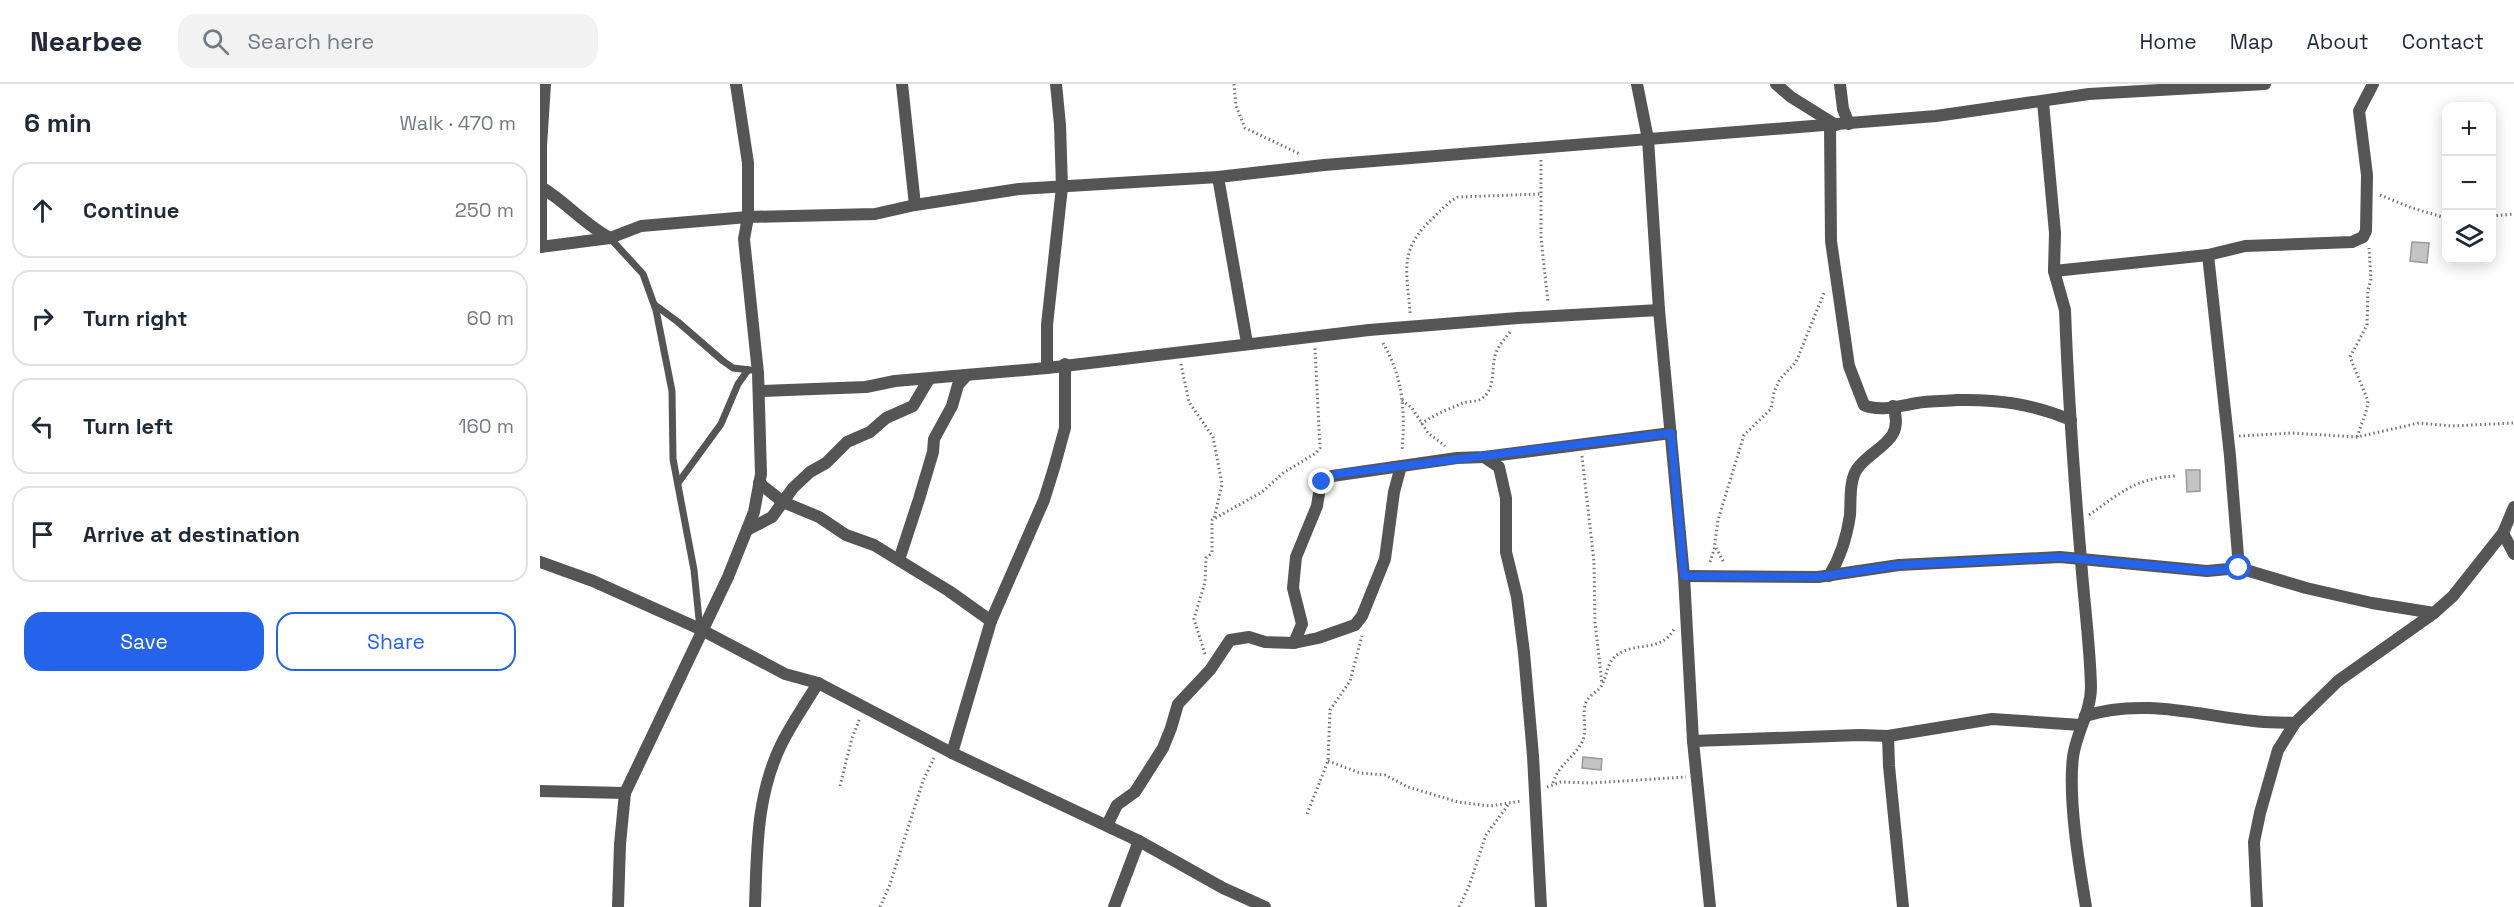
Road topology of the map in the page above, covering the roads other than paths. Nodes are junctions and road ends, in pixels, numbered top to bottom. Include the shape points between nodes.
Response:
1 (545, 84) edge
2 (736, 84) edge
3 (902, 84) edge
4 (1056, 84) edge
5 (1637, 84) edge
6 (1776, 84) edge
7 (1840, 84) edge
8 (2265, 84) edge
9 (2373, 84) edge
10 (2043, 102) junction
11 (1838, 124) junction
12 (1648, 139) junction
13 (1218, 177) junction
14 (542, 187) junction
15 (1062, 187) junction
16 (915, 205) junction
17 (748, 217) junction
18 (610, 238) junction
19 (541, 247) edge
20 (2208, 255) junction
21 (2054, 271) junction
22 (654, 304) junction
23 (1659, 310) junction
24 (1247, 343) junction
25 (1065, 364) junction
26 (1047, 368) junction
27 (753, 372) junction
28 (967, 375) junction
29 (929, 379) junction
30 (759, 391) junction
31 (1893, 406) junction
32 (2071, 420) junction
33 (1671, 433) junction
34 (1484, 457) junction
35 (1401, 466) junction
36 (678, 483) junction
37 (759, 483) junction
38 (783, 502) junction
39 (2514, 507) edge
40 (747, 530) junction
41 (2503, 533) junction
42 (2514, 554) edge
43 (899, 560) junction
44 (2081, 560) junction
45 (540, 562) edge
46 (2239, 568) junction
47 (1684, 576) junction
48 (1829, 576) junction
49 (2434, 613) junction
50 (991, 621) junction
51 (702, 630) junction
52 (1294, 643) junction
53 (818, 683) junction
54 (2091, 690) junction
55 (2114, 710) junction
56 (2083, 720) junction
57 (2295, 723) junction
58 (1888, 736) junction
59 (1693, 741) junction
60 (952, 753) junction
61 (540, 791) edge
62 (625, 793) junction
63 (1107, 825) junction
64 (1139, 841) junction
65 (618, 907) edge
66 (755, 907) edge
67 (1114, 907) edge
68 (1265, 907) edge
69 (1541, 907) edge
70 (1710, 907) edge
71 (1903, 907) edge
72 (2086, 907) edge
73 (2257, 907) edge

1 - 14 street
2 - 17 street via 748,163
3 - 16 street
4 - 15 street
5 - 12 street
6 - 11 street
7 - 11 street via 1842,110
8 - 10 street via 2089,94
9 - 20 street via 2358,111 2367,175 2363,237 2352,242 2245,246
10 - 11 street
10 - 21 street via 2053,201
11 - 12 street
11 - 31 street via 1831,241 1849,366 1864,405
12 - 13 street
12 - 23 street
13 - 15 street
13 - 24 street
14 - 18 street
14 - 19 street
15 - 16 street via 1019,189
15 - 26 street via 1047,325
16 - 17 street via 875,214
17 - 18 street via 641,226
17 - 27 street via 744,251
18 - 19 street
18 - 22 lane via 643,274
20 - 21 street
20 - 46 street
21 - 32 street via 2065,310
22 - 27 lane via 733,368
22 - 36 lane via 672,392 673,459
23 - 24 street via 1518,318
23 - 33 street
24 - 25 street
25 - 26 street
25 - 50 street via 1065,428 1051,479
26 - 28 street
27 - 30 street
27 - 36 lane via 738,384 721,424
28 - 29 street
28 - 43 street via 934,439
29 - 30 street via 866,387
29 - 38 street via 914,406 847,442 826,463 810,472
30 - 37 street
31 - 32 street via 1960,400 2016,402
31 - 48 street via 1896,422 1890,438 1855,471 1842,549
32 - 44 street
33 - 34 street
33 - 47 street
34 - 35 street
34 - 69 street via 1498,467 1506,498 1506,552 1520,623
35 - 52 street via 1385,559 1362,616 1348,630
35 - 52 street via 1337,474 1322,482 1296,557 1293,588 1302,624
36 - 51 lane
37 - 38 street
37 - 40 street
38 - 40 street via 772,517
38 - 43 street
39 - 41 street
40 - 51 street
41 - 42 street
41 - 49 street via 2453,596
43 - 50 street
44 - 46 street via 2207,571
44 - 48 street via 2060,557 1899,565
44 - 54 street
45 - 51 street
46 - 49 street via 2306,588
47 - 48 street
47 - 59 street
49 - 57 street via 2338,681
50 - 60 street
51 - 53 street via 785,674
51 - 62 street
52 - 63 street via 1265,642 1249,636 1230,640 1210,670 1178,704 1162,748 1135,792 1117,805
53 - 60 street
53 - 66 street via 782,743 762,797
54 - 55 street
54 - 56 street
55 - 56 street
55 - 57 street via 2184,710
56 - 58 street via 1992,720
56 - 72 street via 2073,759 2073,779
57 - 73 street via 2278,750 2254,842
58 - 59 street
58 - 71 street
59 - 70 street
60 - 63 street
61 - 62 street
62 - 65 street
63 - 64 street
64 - 67 street
64 - 68 street

